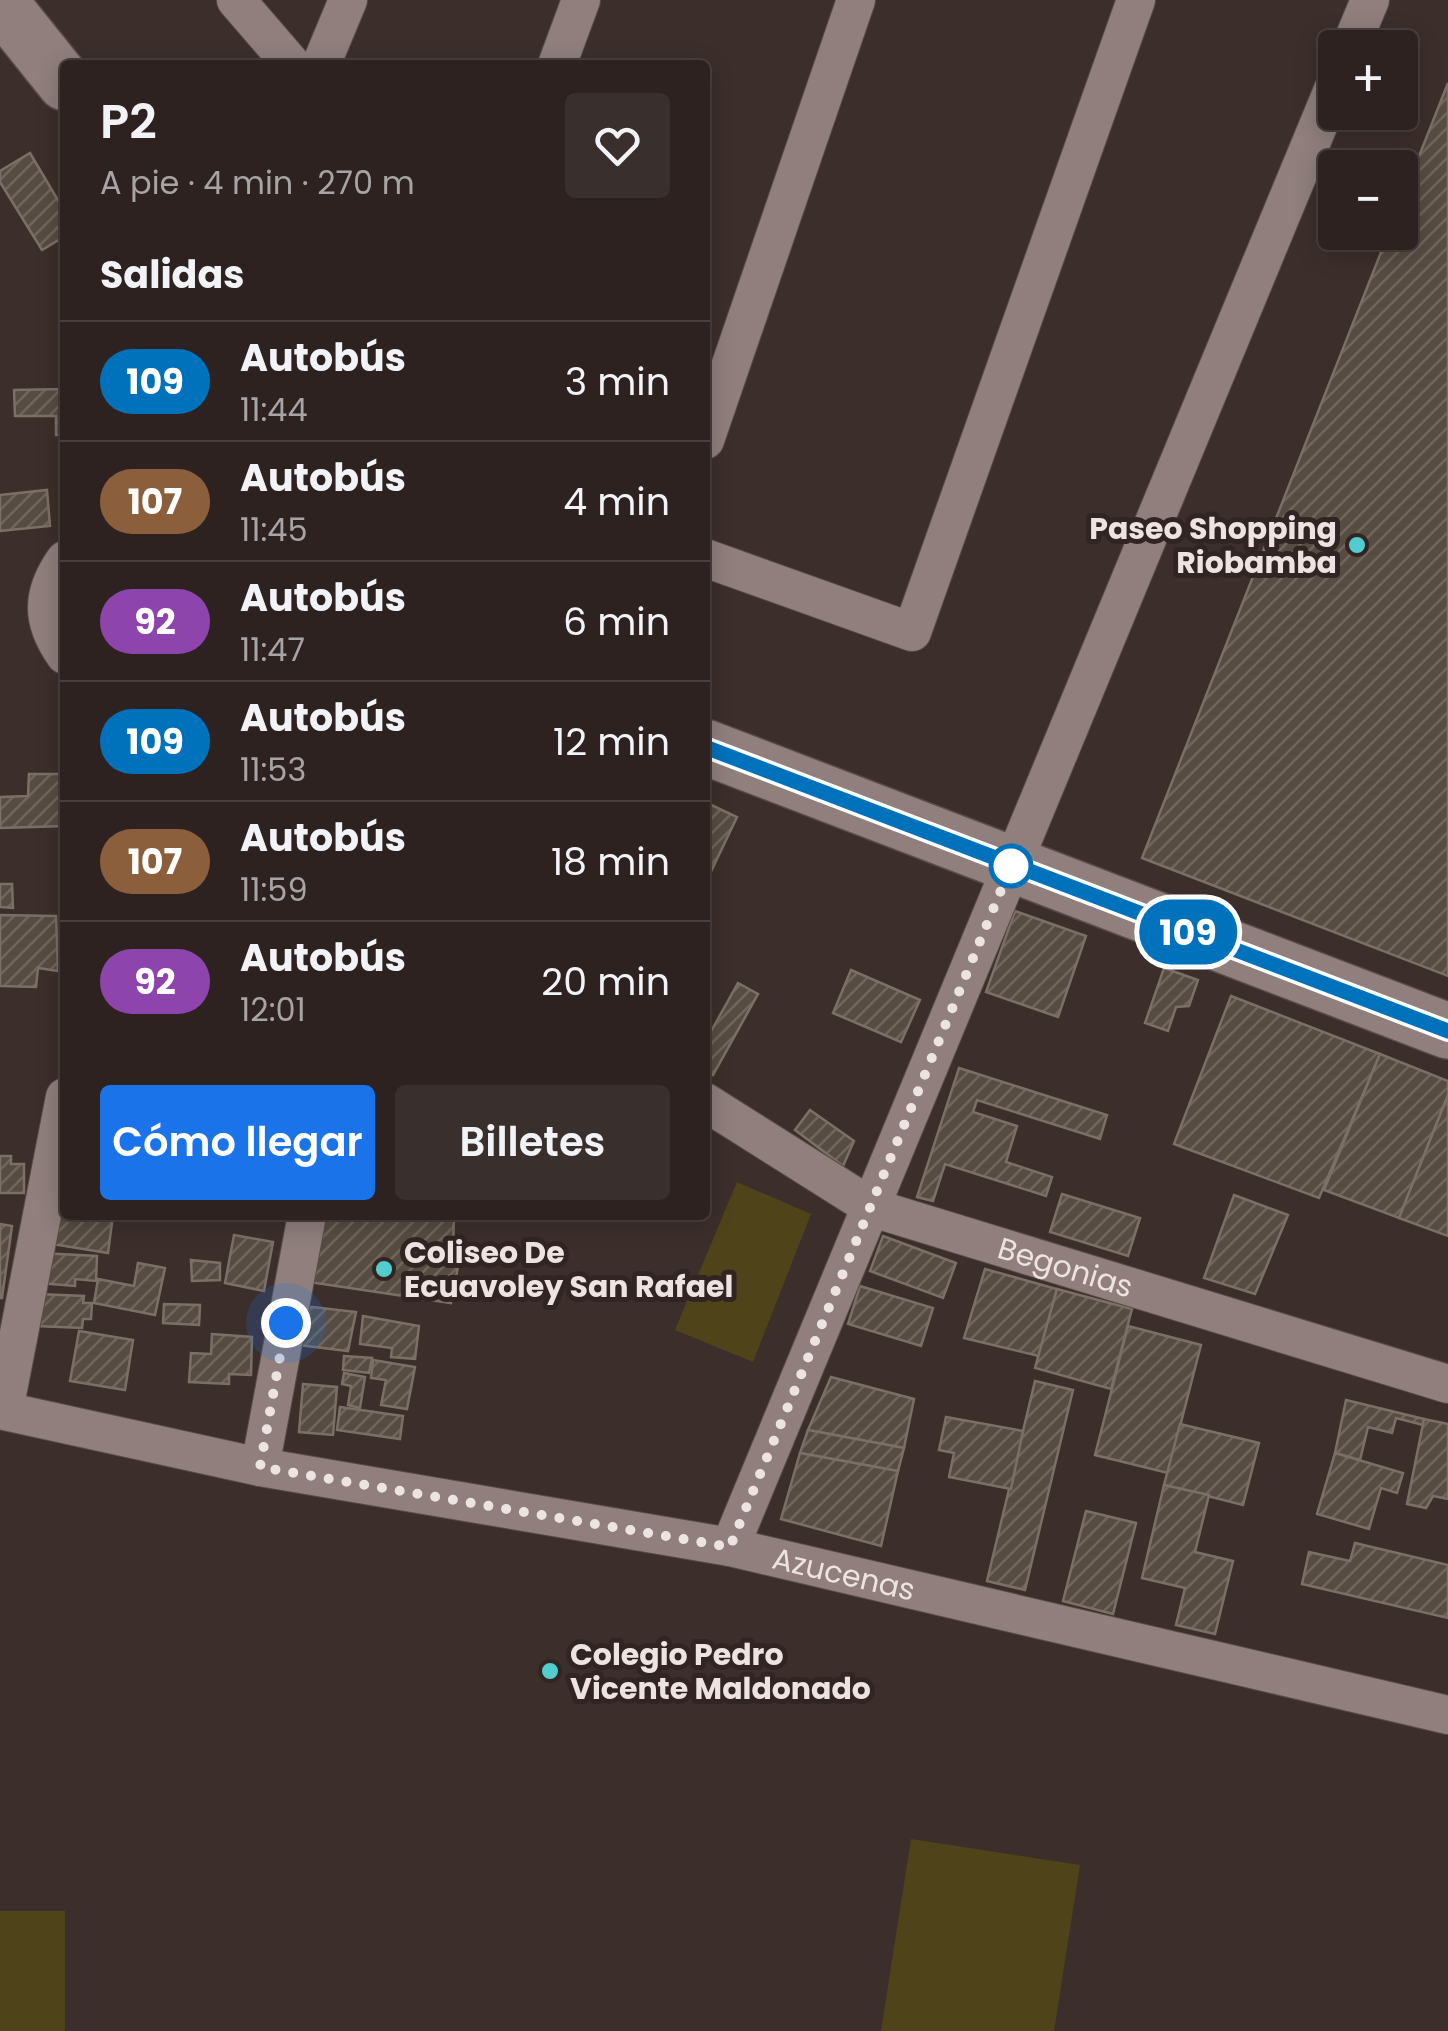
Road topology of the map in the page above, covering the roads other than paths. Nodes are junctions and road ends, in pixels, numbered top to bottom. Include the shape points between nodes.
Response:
1 (236, 0) edge
2 (348, 0) edge
3 (581, 0) edge
4 (856, 0) edge
5 (1136, 0) edge
6 (1370, 0) edge
7 (0, 2) edge
8 (1358, 30) edge
9 (288, 60) edge
10 (323, 60) edge
11 (560, 60) edge
12 (60, 77) edge
13 (1318, 125) edge
14 (710, 425) edge
15 (710, 560) edge
16 (60, 567) edge
17 (60, 648) edge
18 (710, 749) edge
19 (1011, 866) junction
20 (1448, 1031) edge
21 (710, 1105) edge
22 (60, 1122) edge
23 (872, 1208) junction
24 (305, 1220) edge
25 (1448, 1384) edge
26 (2, 1410) edge
27 (260, 1467) junction
28 (730, 1547) junction
29 (1448, 1715) edge

1 - 9 street
2 - 10 street
3 - 11 street
4 - 14 street
5 - 15 street via 912,632
6 - 8 street
7 - 12 main road
13 - 19 street
16 - 17 street via 45,604
18 - 19 main road
19 - 20 main road
19 - 23 street
21 - 23 street, Begonias
22 - 26 street
23 - 25 street, Begonias
23 - 28 street
24 - 27 street
26 - 27 street, Azucenas
27 - 28 street, Azucenas
28 - 29 street, Azucenas

